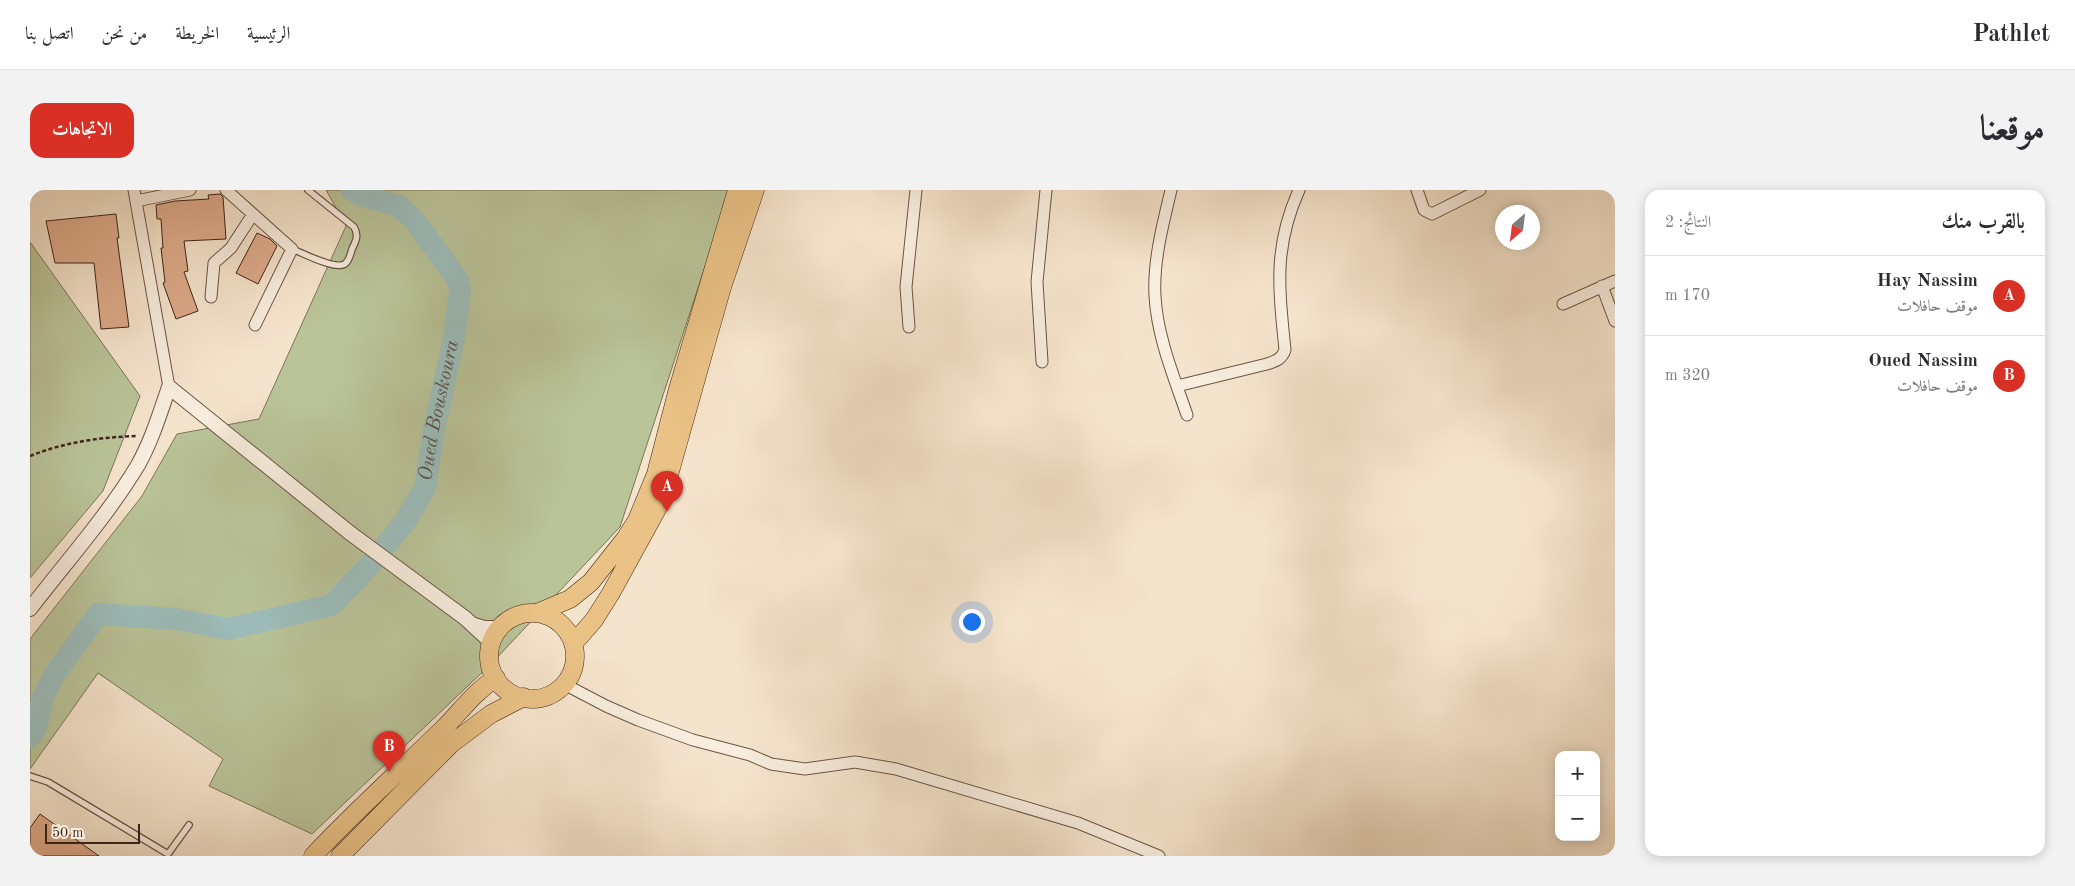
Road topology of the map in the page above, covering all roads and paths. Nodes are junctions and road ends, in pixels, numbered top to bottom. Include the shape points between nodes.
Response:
1 (190, 190) edge
2 (226, 190) edge
3 (308, 190) edge
4 (736, 190) edge
5 (755, 190) edge
6 (916, 190) edge
7 (1046, 190) edge
8 (1170, 190) edge
9 (1417, 190) edge
10 (1480, 190) edge
11 (1295, 193) edge
12 (136, 195) edge
13 (253, 214) junction
14 (292, 249) junction
15 (1615, 280) edge
16 (1602, 286) junction
17 (211, 297) dead end
18 (1563, 304) dead end
19 (1615, 321) edge
20 (255, 325) dead end
21 (909, 327) dead end
22 (1042, 362) dead end
23 (1177, 386) junction
24 (169, 387) junction
25 (1187, 415) dead end
26 (153, 435) junction
27 (30, 456) edge
28 (30, 608) edge
29 (537, 613) junction
30 (495, 635) junction
31 (573, 644) junction
32 (496, 678) junction
33 (564, 684) junction
34 (524, 698) junction
35 (30, 776) edge
36 (189, 825) dead end
37 (313, 856) edge
38 (340, 856) edge
39 (1159, 856) edge

1 - 12 street
2 - 13 street
3 - 14 lane via 354,227 357,238 346,263 340,267
4 - 29 main road via 656,474 637,520 591,582 570,599
5 - 31 main road via 722,287 665,489 611,594
6 - 21 street via 906,287
7 - 22 street via 1037,282
8 - 23 street via 1162,226 1155,295 1158,322
9 - 10 street via 1424,210 1432,214
11 - 23 street via 1281,249 1278,278 1283,355 1267,364
12 - 24 street
13 - 14 street
13 - 17 street via 231,248 214,263
14 - 20 street
15 - 16 street
16 - 18 street
16 - 19 street
23 - 25 street
24 - 26 street
24 - 30 street via 350,533 474,625
26 - 27 path via 101,437
26 - 28 street via 116,498
29 - 30 main road via 516,616
29 - 31 main road via 560,623
30 - 32 main road via 489,654
31 - 33 main road via 574,665
32 - 34 main road via 508,691
32 - 37 main road via 482,687
33 - 34 main road via 542,697
33 - 39 street via 638,720 771,764 805,769 855,762 896,769 1078,823
34 - 38 main road via 491,714 450,744
35 - 36 lane via 48,782 168,854

